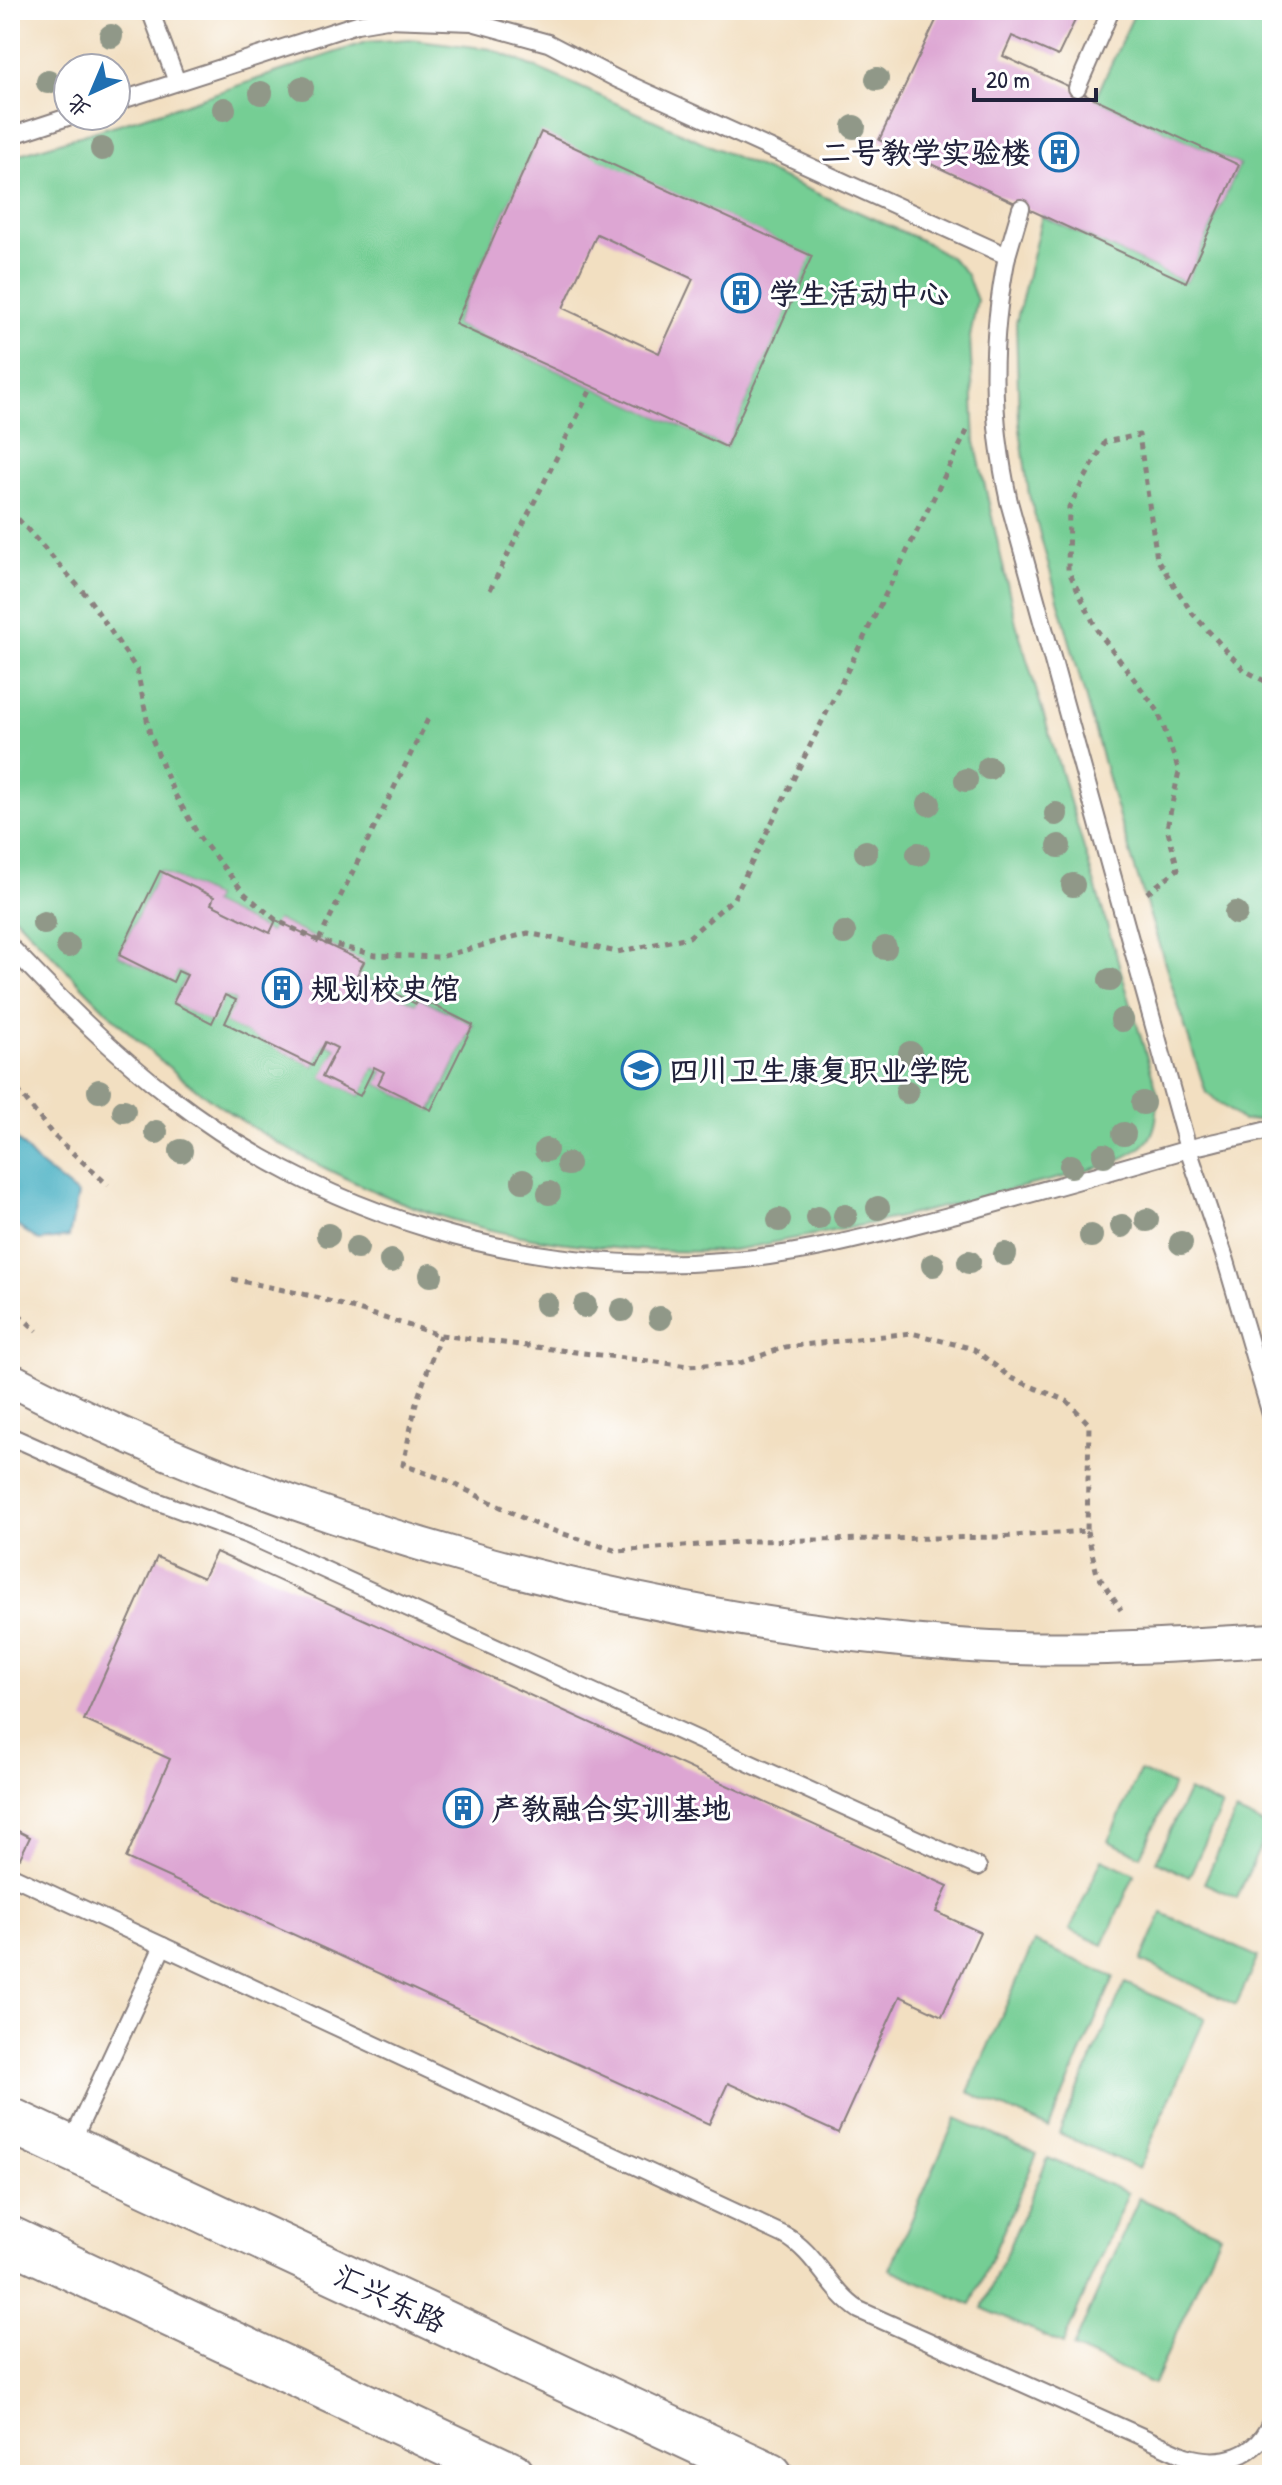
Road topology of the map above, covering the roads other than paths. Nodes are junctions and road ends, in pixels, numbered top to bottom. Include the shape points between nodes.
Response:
1 (150, 10) edge
2 (1111, 10) edge
3 (177, 82) junction
4 (1077, 88) dead end
5 (132, 97) edge
6 (52, 122) edge
7 (10, 136) edge
8 (1021, 208) dead end
9 (1007, 256) junction
10 (10, 946) edge
11 (1272, 1129) edge
12 (1188, 1149) junction
13 (10, 1379) edge
14 (1272, 1418) edge
15 (10, 1436) edge
16 (1272, 1640) edge
17 (978, 1867) dead end
18 (10, 1875) edge
19 (163, 1946) junction
20 (10, 2120) edge
21 (69, 2148) junction
22 (10, 2239) edge
23 (1272, 2419) edge
24 (512, 2475) edge
25 (770, 2475) edge

1 - 3 lane
2 - 4 lane
3 - 5 lane
3 - 9 lane via 357,24 387,19 472,22 548,43
6 - 7 lane
8 - 9 lane
9 - 12 lane via 992,382 999,455
10 - 12 lane via 123,1058 247,1150 328,1191 415,1225 535,1253 659,1263 720,1262 797,1251 887,1232
11 - 12 lane
12 - 14 lane
13 - 16 street via 81,1416 242,1484 374,1528 619,1595 774,1625 960,1645 1124,1648
15 - 17 lane via 151,1499 248,1535
18 - 19 lane
19 - 21 lane
19 - 23 lane via 784,2235 803,2248 859,2310 1185,2456 1225,2462 1259,2442
20 - 21 main road, 汇兴东路
21 - 25 main road, 汇兴东路
22 - 24 main road

